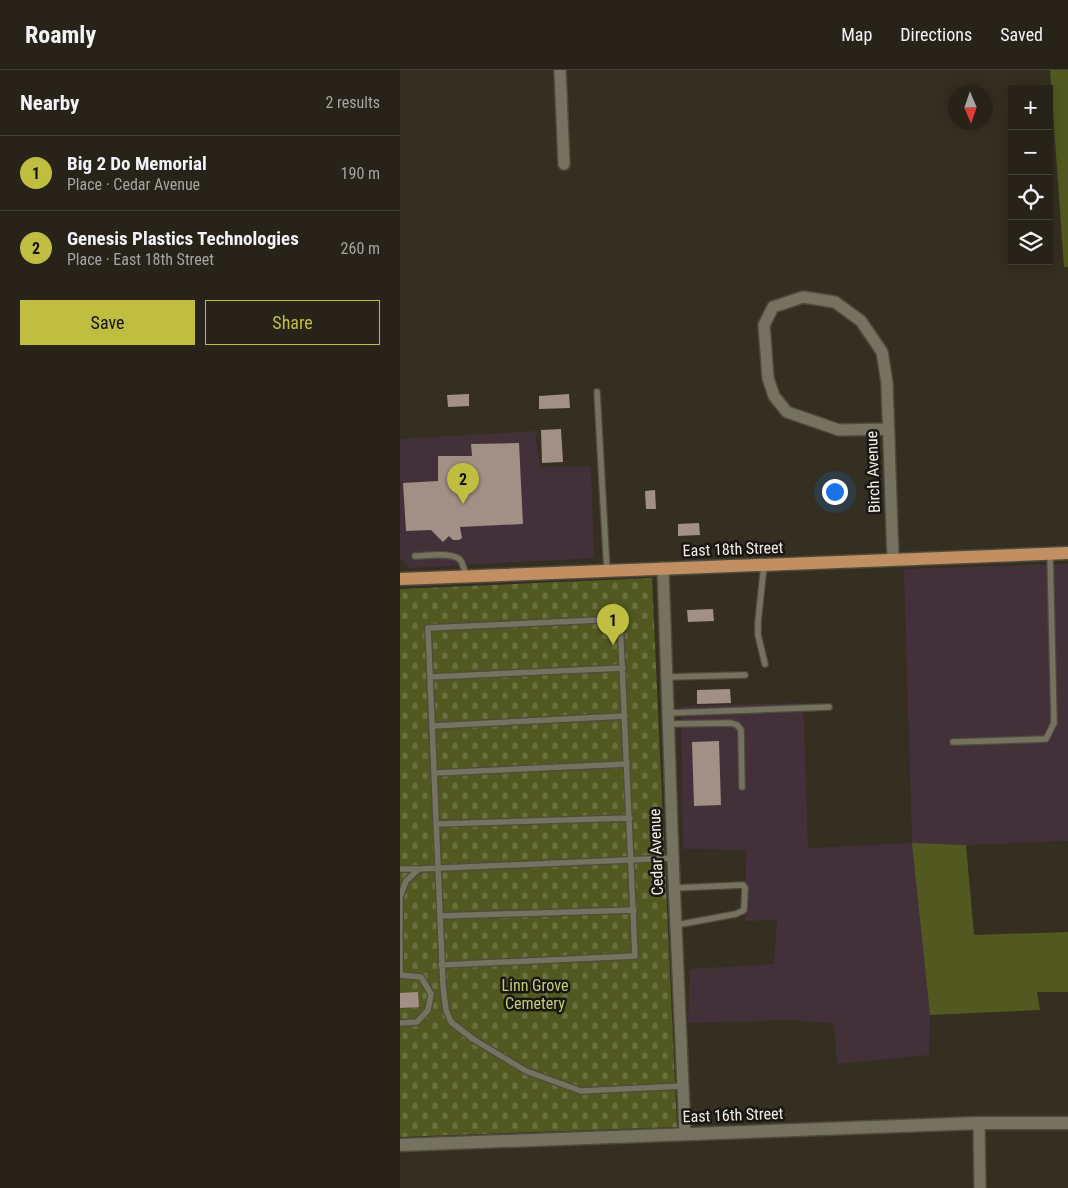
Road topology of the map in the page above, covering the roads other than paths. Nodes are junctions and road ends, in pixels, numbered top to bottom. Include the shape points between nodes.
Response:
1 (560, 70) edge
2 (564, 164) dead end
3 (597, 392) dead end
4 (888, 429) junction
5 (1050, 553) junction
6 (1068, 553) edge
7 (415, 556) dead end
8 (893, 559) junction
9 (764, 564) junction
10 (663, 568) junction
11 (607, 571) junction
12 (466, 576) junction
13 (400, 579) edge
14 (766, 664) dead end
15 (623, 668) junction
16 (745, 675) dead end
17 (430, 677) junction
18 (667, 677) junction
19 (830, 707) dead end
20 (625, 716) junction
21 (668, 719) junction
22 (433, 726) junction
23 (953, 742) dead end
24 (627, 764) junction
25 (435, 773) junction
26 (742, 787) dead end
27 (630, 818) junction
28 (437, 824) junction
29 (672, 858) junction
30 (632, 860) junction
31 (439, 868) junction
32 (419, 869) junction
33 (400, 870) edge
34 (674, 888) junction
35 (634, 910) junction
36 (440, 916) junction
37 (676, 925) junction
38 (441, 965) junction
39 (400, 975) edge
40 (444, 993) junction
41 (431, 994) junction
42 (400, 1023) edge
43 (683, 1086) junction
44 (1068, 1123) edge
45 (979, 1124) junction
46 (685, 1133) junction
47 (400, 1144) edge
48 (980, 1188) edge

1 - 2 street
3 - 11 lane
4 - 4 street, Birch Avenue via 887,383 882,352 860,321 834,302 803,297 773,306 764,325 768,378 774,396 787,412 839,430
4 - 8 street, Birch Avenue
5 - 6 main road, East 18th Street
5 - 8 main road, East 18th Street
5 - 23 lane via 1054,722 1046,739
7 - 12 lane via 455,556
8 - 9 main road, East 18th Street
9 - 10 main road, East 18th Street
9 - 14 lane via 758,635
10 - 11 main road, East 18th Street
10 - 18 street, Cedar Avenue
11 - 12 main road, East 18th Street
12 - 13 main road, East 18th Street
15 - 17 lane
15 - 17 lane via 620,619 428,628
15 - 20 lane
16 - 18 lane
17 - 22 lane
18 - 21 street, Cedar Avenue
19 - 21 lane
20 - 22 lane
20 - 24 lane
21 - 26 lane via 737,726 741,730
21 - 29 street, Cedar Avenue
22 - 25 lane
24 - 25 lane
24 - 27 lane
25 - 28 lane
27 - 28 lane
27 - 30 lane
28 - 31 lane
29 - 30 lane
29 - 34 street, Cedar Avenue
30 - 31 lane
30 - 35 lane
31 - 32 lane
31 - 36 lane
32 - 33 lane
32 - 39 lane via 406,881 400,897
34 - 37 street, Cedar Avenue
34 - 37 lane via 743,885 745,888 744,910
35 - 36 lane
35 - 38 lane via 635,956
36 - 38 lane
37 - 43 street, Cedar Avenue
38 - 40 lane
39 - 41 lane via 421,977
40 - 41 lane
40 - 43 lane via 451,1022 461,1031 526,1071 553,1082 581,1091
41 - 42 lane via 428,1010 417,1022
43 - 46 street, Cedar Avenue
44 - 45 street, East 16th Street
45 - 46 street, East 16th Street
45 - 48 street
46 - 47 street, East 16th Street

